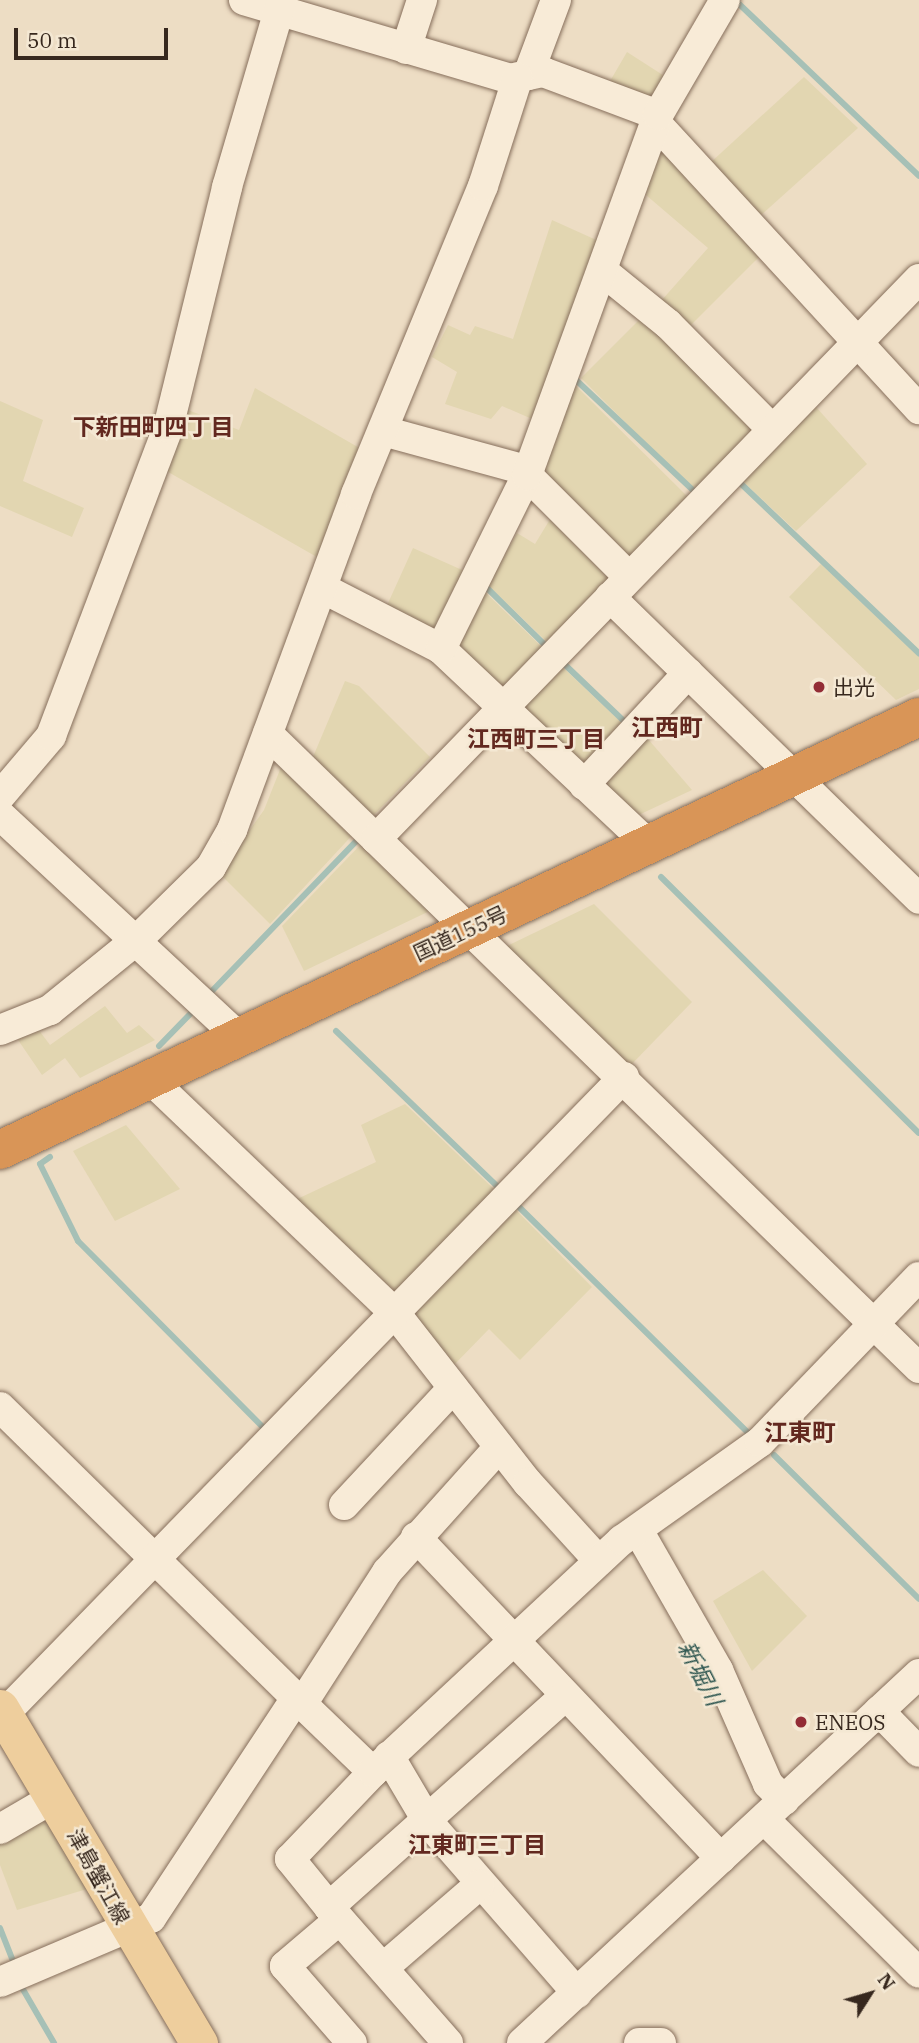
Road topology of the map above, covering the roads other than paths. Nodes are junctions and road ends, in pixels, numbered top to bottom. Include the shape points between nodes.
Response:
1 (244, 0) edge
2 (422, 0) edge
3 (556, 0) edge
4 (725, 0) edge
5 (279, 6) edge
6 (406, 49) junction
7 (523, 76) junction
8 (657, 119) junction
9 (605, 273) junction
10 (919, 279) edge
11 (857, 342) junction
12 (919, 409) edge
13 (772, 429) junction
14 (383, 430) junction
15 (528, 473) junction
16 (619, 587) junction
17 (324, 589) junction
18 (441, 649) junction
19 (688, 673) junction
20 (502, 709) junction
21 (919, 717) edge
22 (268, 734) junction
23 (794, 776) junction
24 (584, 785) junction
25 (0, 796) edge
26 (0, 815) edge
27 (376, 839) junction
28 (648, 845) junction
29 (919, 899) edge
30 (472, 927) junction
31 (139, 939) junction
32 (0, 1030) edge
33 (239, 1037) junction
34 (624, 1077) junction
35 (150, 1079) junction
36 (0, 1150) edge
37 (919, 1278) edge
38 (395, 1313) junction
39 (874, 1324) junction
40 (919, 1368) edge
41 (453, 1388) junction
42 (0, 1407) edge
43 (499, 1447) junction
44 (344, 1505) dead end
45 (639, 1532) junction
46 (416, 1537) junction
47 (153, 1559) junction
48 (599, 1561) junction
49 (511, 1639) junction
50 (919, 1674) edge
51 (565, 1696) junction
52 (299, 1701) junction
53 (2, 1711) edge
54 (879, 1712) junction
55 (919, 1752) edge
56 (381, 1764) junction
57 (55, 1797) junction
58 (774, 1809) junction
59 (428, 1822) junction
60 (0, 1829) edge
61 (721, 1858) junction
62 (479, 1885) junction
63 (334, 1914) junction
64 (130, 1930) junction
65 (383, 1968) junction
66 (919, 1973) edge
67 (0, 1982) edge
68 (576, 1993) junction
69 (199, 2043) edge
70 (352, 2043) edge
71 (448, 2043) edge
72 (524, 2043) edge
73 (639, 2043) edge
74 (661, 2043) edge

1 - 5 street
2 - 6 street
3 - 7 street
4 - 8 street
5 - 6 street
5 - 25 street via 168,428 51,736
6 - 7 street
7 - 8 street via 543,72
7 - 14 street
8 - 9 street
8 - 11 street
9 - 13 street via 668,324
9 - 15 street
10 - 11 street
11 - 12 street
11 - 13 street
13 - 16 street
14 - 15 street
14 - 17 street
15 - 16 street
15 - 18 street
16 - 19 street
16 - 20 street
17 - 18 street
17 - 22 street
18 - 20 street
19 - 23 street
19 - 24 street
20 - 24 street
20 - 27 street
21 - 23 highway, 国道155号
22 - 27 street
22 - 31 street via 211,867
23 - 28 highway, 国道155号
23 - 29 street
24 - 28 street
26 - 31 street
27 - 30 street
28 - 30 highway, 国道155号
30 - 33 highway, 国道155号
30 - 34 street
31 - 32 street via 50,1010
31 - 33 street
33 - 35 highway, 国道155号
34 - 38 street
34 - 39 street
35 - 36 highway, 国道155号
35 - 38 street
37 - 39 street
38 - 41 street
38 - 47 street
39 - 40 street
39 - 45 street via 760,1441
41 - 43 street
41 - 44 street
42 - 47 street
43 - 46 street
43 - 48 street
45 - 48 street
45 - 58 street via 718,1670 768,1784
46 - 49 street
46 - 52 street
47 - 52 street
47 - 53 street
48 - 49 street
49 - 51 street
49 - 56 street
50 - 54 street
51 - 59 street
51 - 61 street
52 - 56 street
52 - 64 street via 151,1918
53 - 57 main road, 津島蟹江線
54 - 55 street
54 - 58 street
56 - 59 street
56 - 63 street via 290,1859
57 - 60 street
57 - 64 main road, 津島蟹江線
58 - 61 street
58 - 66 street
59 - 62 street
59 - 63 street
61 - 68 street
62 - 65 street
62 - 68 street
63 - 65 street
63 - 70 street via 285,1966
64 - 67 street
64 - 69 main road, 津島蟹江線
65 - 71 street
68 - 72 street
73 - 74 street

